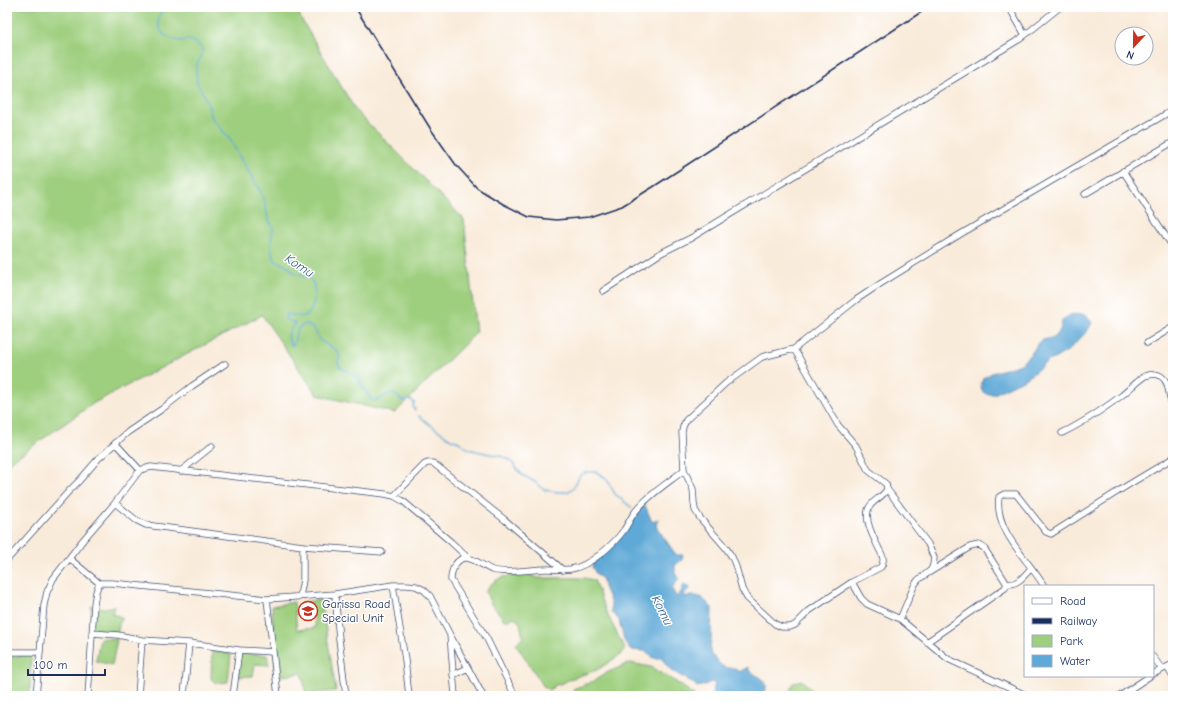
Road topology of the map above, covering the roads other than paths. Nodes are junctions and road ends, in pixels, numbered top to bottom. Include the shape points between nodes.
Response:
1 (1009, 7) edge
2 (1060, 7) edge
3 (1025, 35) junction
4 (1173, 110) edge
5 (1173, 142) edge
6 (1124, 171) junction
7 (1085, 194) dead end
8 (1173, 247) edge
9 (603, 291) dead end
10 (1173, 327) edge
11 (1147, 343) dead end
12 (794, 349) junction
13 (226, 364) dead end
14 (1173, 405) edge
15 (1062, 433) dead end
16 (115, 443) junction
17 (212, 446) dead end
18 (1173, 458) edge
19 (140, 470) junction
20 (684, 470) junction
21 (181, 471) junction
22 (887, 489) junction
23 (394, 496) junction
24 (115, 504) junction
25 (303, 546) junction
26 (382, 552) dead end
27 (70, 558) junction
28 (468, 558) junction
29 (7, 560) edge
30 (1032, 568) junction
31 (563, 570) junction
32 (922, 577) junction
33 (852, 582) junction
34 (99, 583) junction
35 (1007, 584) junction
36 (393, 585) junction
37 (1043, 585) edge
38 (334, 594) junction
39 (300, 596) junction
40 (267, 598) junction
41 (900, 619) junction
42 (92, 633) junction
43 (450, 635) junction
44 (142, 640) junction
45 (927, 642) junction
46 (189, 643) junction
47 (239, 650) junction
48 (7, 652) edge
49 (40, 652) junction
50 (273, 652) junction
51 (1154, 658) edge
52 (1173, 664) edge
53 (468, 668) junction
54 (1164, 668) junction
55 (1154, 673) edge
56 (453, 675) junction
57 (1148, 677) edge
58 (1173, 677) edge
59 (36, 696) edge
60 (88, 696) edge
61 (138, 696) edge
62 (184, 696) edge
63 (233, 696) edge
64 (278, 696) edge
65 (346, 696) edge
66 (409, 696) edge
67 (455, 696) edge
68 (484, 696) edge
69 (515, 696) edge
70 (1028, 696) edge
71 (1120, 696) edge

1 - 3 street
2 - 3 street
3 - 9 street via 691,238 661,253
4 - 12 street via 880,284
5 - 6 street
6 - 7 street
6 - 8 street
10 - 11 street
12 - 20 street via 762,357 726,383 686,420 682,432
12 - 22 street via 838,425 856,446 868,470 886,484
13 - 16 street
14 - 15 street via 1169,397 1169,387 1162,376 1145,376 1118,398
16 - 19 street
16 - 29 street
17 - 21 street
18 - 30 street via 1051,534 1046,532 1016,494 1004,494 999,497 1000,517 1011,540
19 - 21 street via 151,467
19 - 24 street
20 - 31 street via 635,512 612,544 580,567
20 - 33 street via 693,489 695,510 732,557 747,598 775,624 782,627 796,625 809,611
21 - 23 street
22 - 32 street via 932,551 934,565
22 - 33 street via 868,510 872,534 884,562 881,567
23 - 28 street
23 - 31 street via 425,464 433,463
24 - 25 street via 146,525
24 - 27 street
25 - 26 street
25 - 39 street via 303,580
27 - 34 street
27 - 49 street via 53,579 47,592
28 - 31 street via 493,570
28 - 69 street via 457,562 451,580 487,640
30 - 35 street via 1017,582
30 - 37 street
32 - 35 street via 970,547 979,545 984,548
32 - 41 street via 914,586
33 - 41 street via 867,604
34 - 40 street
34 - 42 street
35 - 45 street via 1005,588
36 - 38 street
36 - 43 street via 416,586 424,590 430,596
36 - 66 street
38 - 39 street
38 - 65 street
39 - 40 street
40 - 50 street
41 - 45 street
42 - 44 street
42 - 60 street
43 - 53 street
43 - 56 street
44 - 46 street
44 - 61 street
45 - 70 street via 948,659
46 - 47 street
46 - 62 street
47 - 50 street
47 - 63 street
48 - 49 street
49 - 59 street
50 - 64 street
51 - 54 street
52 - 54 street
53 - 56 street
53 - 68 street
54 - 55 street
54 - 58 street
56 - 67 street
57 - 71 street

